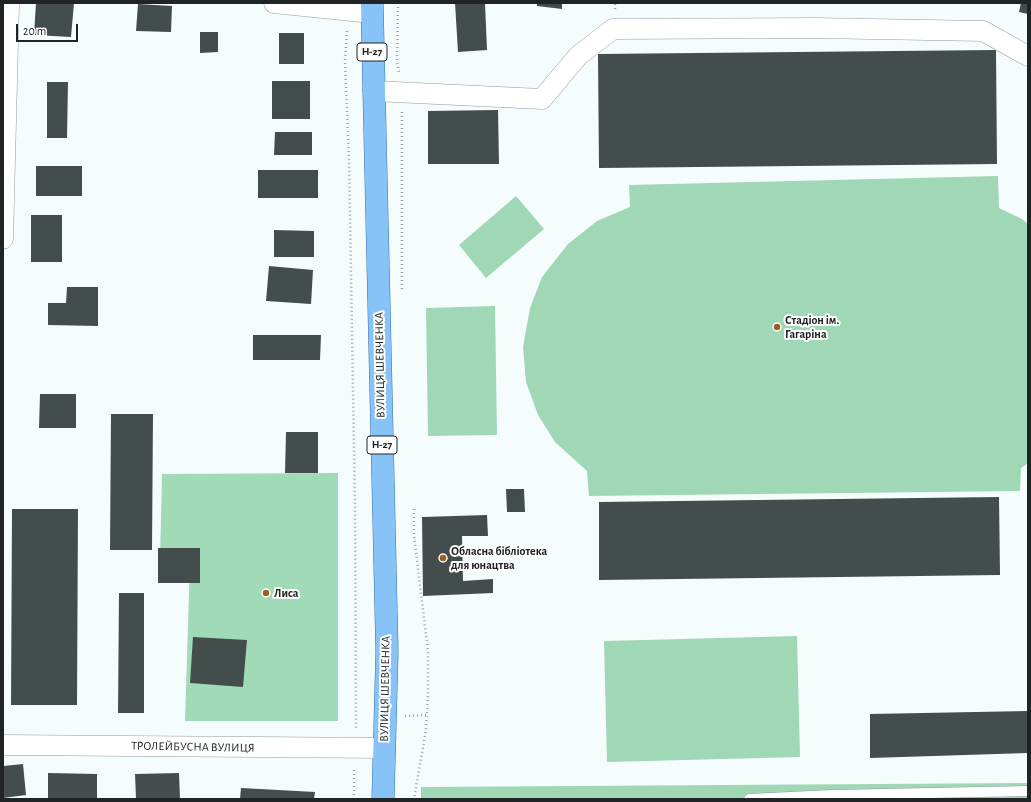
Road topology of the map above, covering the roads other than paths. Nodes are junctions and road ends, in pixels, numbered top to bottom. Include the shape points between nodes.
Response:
1 (9, 3) edge
2 (274, 3) edge
3 (372, 8) edge
4 (1028, 56) edge
5 (373, 91) junction
6 (3, 239) edge
7 (3, 745) edge
8 (384, 748) junction
9 (1028, 791) edge
10 (383, 799) edge
11 (749, 799) edge

1 - 6 street
2 - 3 street via 347,9
3 - 5 main road, ВУЛИЦЯ ШЕВЧЕНКА / Н-27
4 - 5 street via 983,32 816,28 613,29 578,56 542,99
5 - 8 main road, ВУЛИЦЯ ШЕВЧЕНКА / Н-27 via 387,652
7 - 8 street, ТРОЛЕЙБУСНА ВУЛИЦЯ
8 - 10 main road, ВУЛИЦЯ ШЕВЧЕНКА / Н-27
9 - 11 lane

